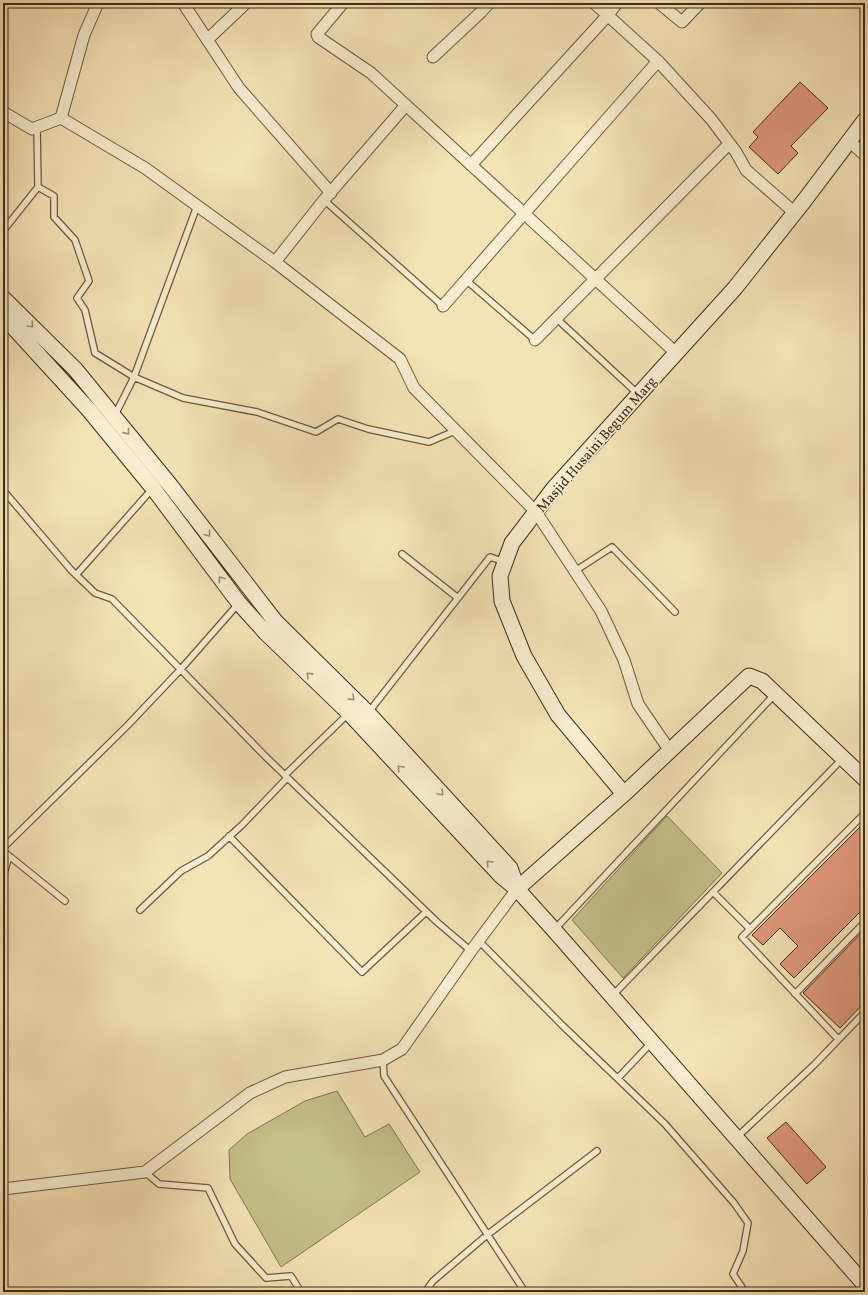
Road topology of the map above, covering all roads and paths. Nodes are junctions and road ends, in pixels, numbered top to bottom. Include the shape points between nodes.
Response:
1 (98, 3) edge
2 (246, 3) edge
3 (343, 3) edge
4 (489, 3) edge
5 (594, 3) edge
6 (617, 3) edge
7 (659, 3) edge
8 (700, 3) edge
9 (187, 5) edge
10 (608, 16) junction
11 (207, 40) junction
12 (433, 57) dead end
13 (658, 61) junction
14 (406, 105) junction
15 (3, 112) edge
16 (61, 118) junction
17 (865, 120) edge
18 (37, 127) junction
19 (849, 141) junction
20 (729, 144) junction
21 (865, 155) edge
22 (471, 165) junction
23 (38, 187) junction
24 (328, 196) junction
25 (198, 206) junction
26 (795, 212) junction
27 (525, 213) junction
28 (3, 231) edge
29 (275, 262) junction
30 (466, 280) junction
31 (596, 280) junction
32 (3, 298) edge
33 (443, 306) joint
34 (3, 316) edge
35 (556, 318) junction
36 (535, 340) joint
37 (676, 353) junction
38 (134, 377) junction
39 (639, 394) junction
40 (114, 417) junction
41 (455, 430) junction
42 (153, 488) junction
43 (3, 490) edge
44 (536, 512) junction
45 (402, 554) dead end
46 (505, 562) junction
47 (574, 571) junction
48 (76, 575) junction
49 (458, 598) junction
50 (239, 603) junction
51 (675, 612) dead end
52 (181, 669) junction
53 (775, 693) junction
54 (349, 713) junction
55 (368, 713) junction
56 (670, 751) junction
57 (843, 758) junction
58 (286, 777) junction
59 (865, 779) edge
60 (624, 794) junction
61 (865, 812) edge
62 (229, 836) junction
63 (3, 848) edge
64 (3, 851) edge
65 (9, 856) junction
66 (3, 877) edge
67 (517, 889) junction
68 (713, 892) junction
69 (65, 901) dead end
70 (140, 910) dead end
71 (426, 912) junction
72 (865, 922) edge
73 (750, 929) junction
74 (554, 930) junction
75 (479, 940) junction
76 (471, 951) junction
77 (796, 994) junction
78 (612, 996) junction
79 (865, 1012) edge
80 (838, 1039) junction
81 (652, 1042) junction
82 (383, 1060) junction
83 (618, 1078) junction
84 (736, 1138) junction
85 (597, 1152) dead end
86 (145, 1172) junction
87 (3, 1189) edge
88 (487, 1235) junction
89 (865, 1285) edge
90 (301, 1292) edge
91 (424, 1292) edge
92 (525, 1292) edge
93 (745, 1292) edge

1 - 16 street via 84,35
2 - 11 street
3 - 14 street via 316,34 371,73
4 - 12 street
5 - 10 street
6 - 10 street
7 - 8 street via 682,22
9 - 11 street
10 - 13 street
10 - 22 street
11 - 24 street via 239,88
13 - 20 street via 711,119
13 - 27 street
14 - 22 street
14 - 24 street
15 - 18 street via 32,128
16 - 18 street
16 - 25 street via 145,168
17 - 19 street, Masjid Husaini Begum Marg
18 - 23 lane
19 - 21 street
19 - 26 street, Masjid Husaini Begum Marg
20 - 26 street via 746,170
20 - 31 street
22 - 27 street
23 - 28 lane
23 - 38 lane via 54,196 54,217 75,240 83,261 89,281 76,298 85,310 95,353
24 - 29 street
24 - 33 lane
25 - 29 street
25 - 38 lane
26 - 37 street, Masjid Husaini Begum Marg via 735,288
27 - 30 street
27 - 31 street
29 - 41 street via 400,359 414,388
30 - 33 street
30 - 36 lane
31 - 35 street
31 - 37 street
32 -> 40 street via 75,369
34 - 42 street via 89,410
35 - 36 street
35 - 39 lane
37 - 39 street, Masjid Husaini Begum Marg
38 - 40 lane
38 - 41 lane via 183,398 257,412 316,432 338,419 368,429 429,442
39 - 44 street, Masjid Husaini Begum Marg via 554,488
40 -> 55 street via 170,485 275,622
41 - 44 street
42 - 48 lane
50 -> 42 street
43 - 48 lane
44 - 46 street, Masjid Husaini Begum Marg via 512,543
44 - 47 street
45 - 49 lane
46 - 49 lane via 490,557
46 - 60 street, Masjid Husaini Begum Marg via 500,576 502,601 524,656 558,715
47 - 51 lane via 612,547
47 - 56 street via 601,611 624,660 638,704
48 - 52 lane via 95,593 112,599
49 - 55 lane
50 - 52 lane
54 -> 50 street via 266,633
52 - 58 lane
52 - 63 lane
53 - 56 street via 762,681 749,676
53 - 57 street
53 - 74 lane
54 - 58 lane
67 -> 54 street via 501,876
55 -> 67 street via 510,868
56 - 60 street
57 - 59 street
57 - 68 lane
58 - 62 lane
58 - 71 lane
60 - 67 street
61 - 73 lane
62 - 70 lane via 208,856 181,871
62 - 71 lane via 362,972
64 - 65 lane
65 - 66 lane
65 - 69 lane
67 - 74 street
67 - 75 street
68 - 73 lane
68 - 78 lane
71 - 76 lane
72 - 77 lane
73 - 77 lane via 742,937
74 - 78 street
75 - 76 street
75 - 83 lane
76 - 82 street via 402,1049
77 - 80 lane
78 - 81 street
79 - 80 lane
80 - 84 lane
81 - 83 lane
81 - 84 street
82 - 86 street via 285,1077 250,1093
82 - 88 lane via 384,1076
83 - 93 lane via 666,1124 748,1223 742,1251 733,1274
84 - 89 street
85 - 88 lane
86 - 87 street
86 - 90 lane via 159,1184 208,1188 235,1244 266,1278 291,1276
88 - 91 lane
88 - 92 lane

